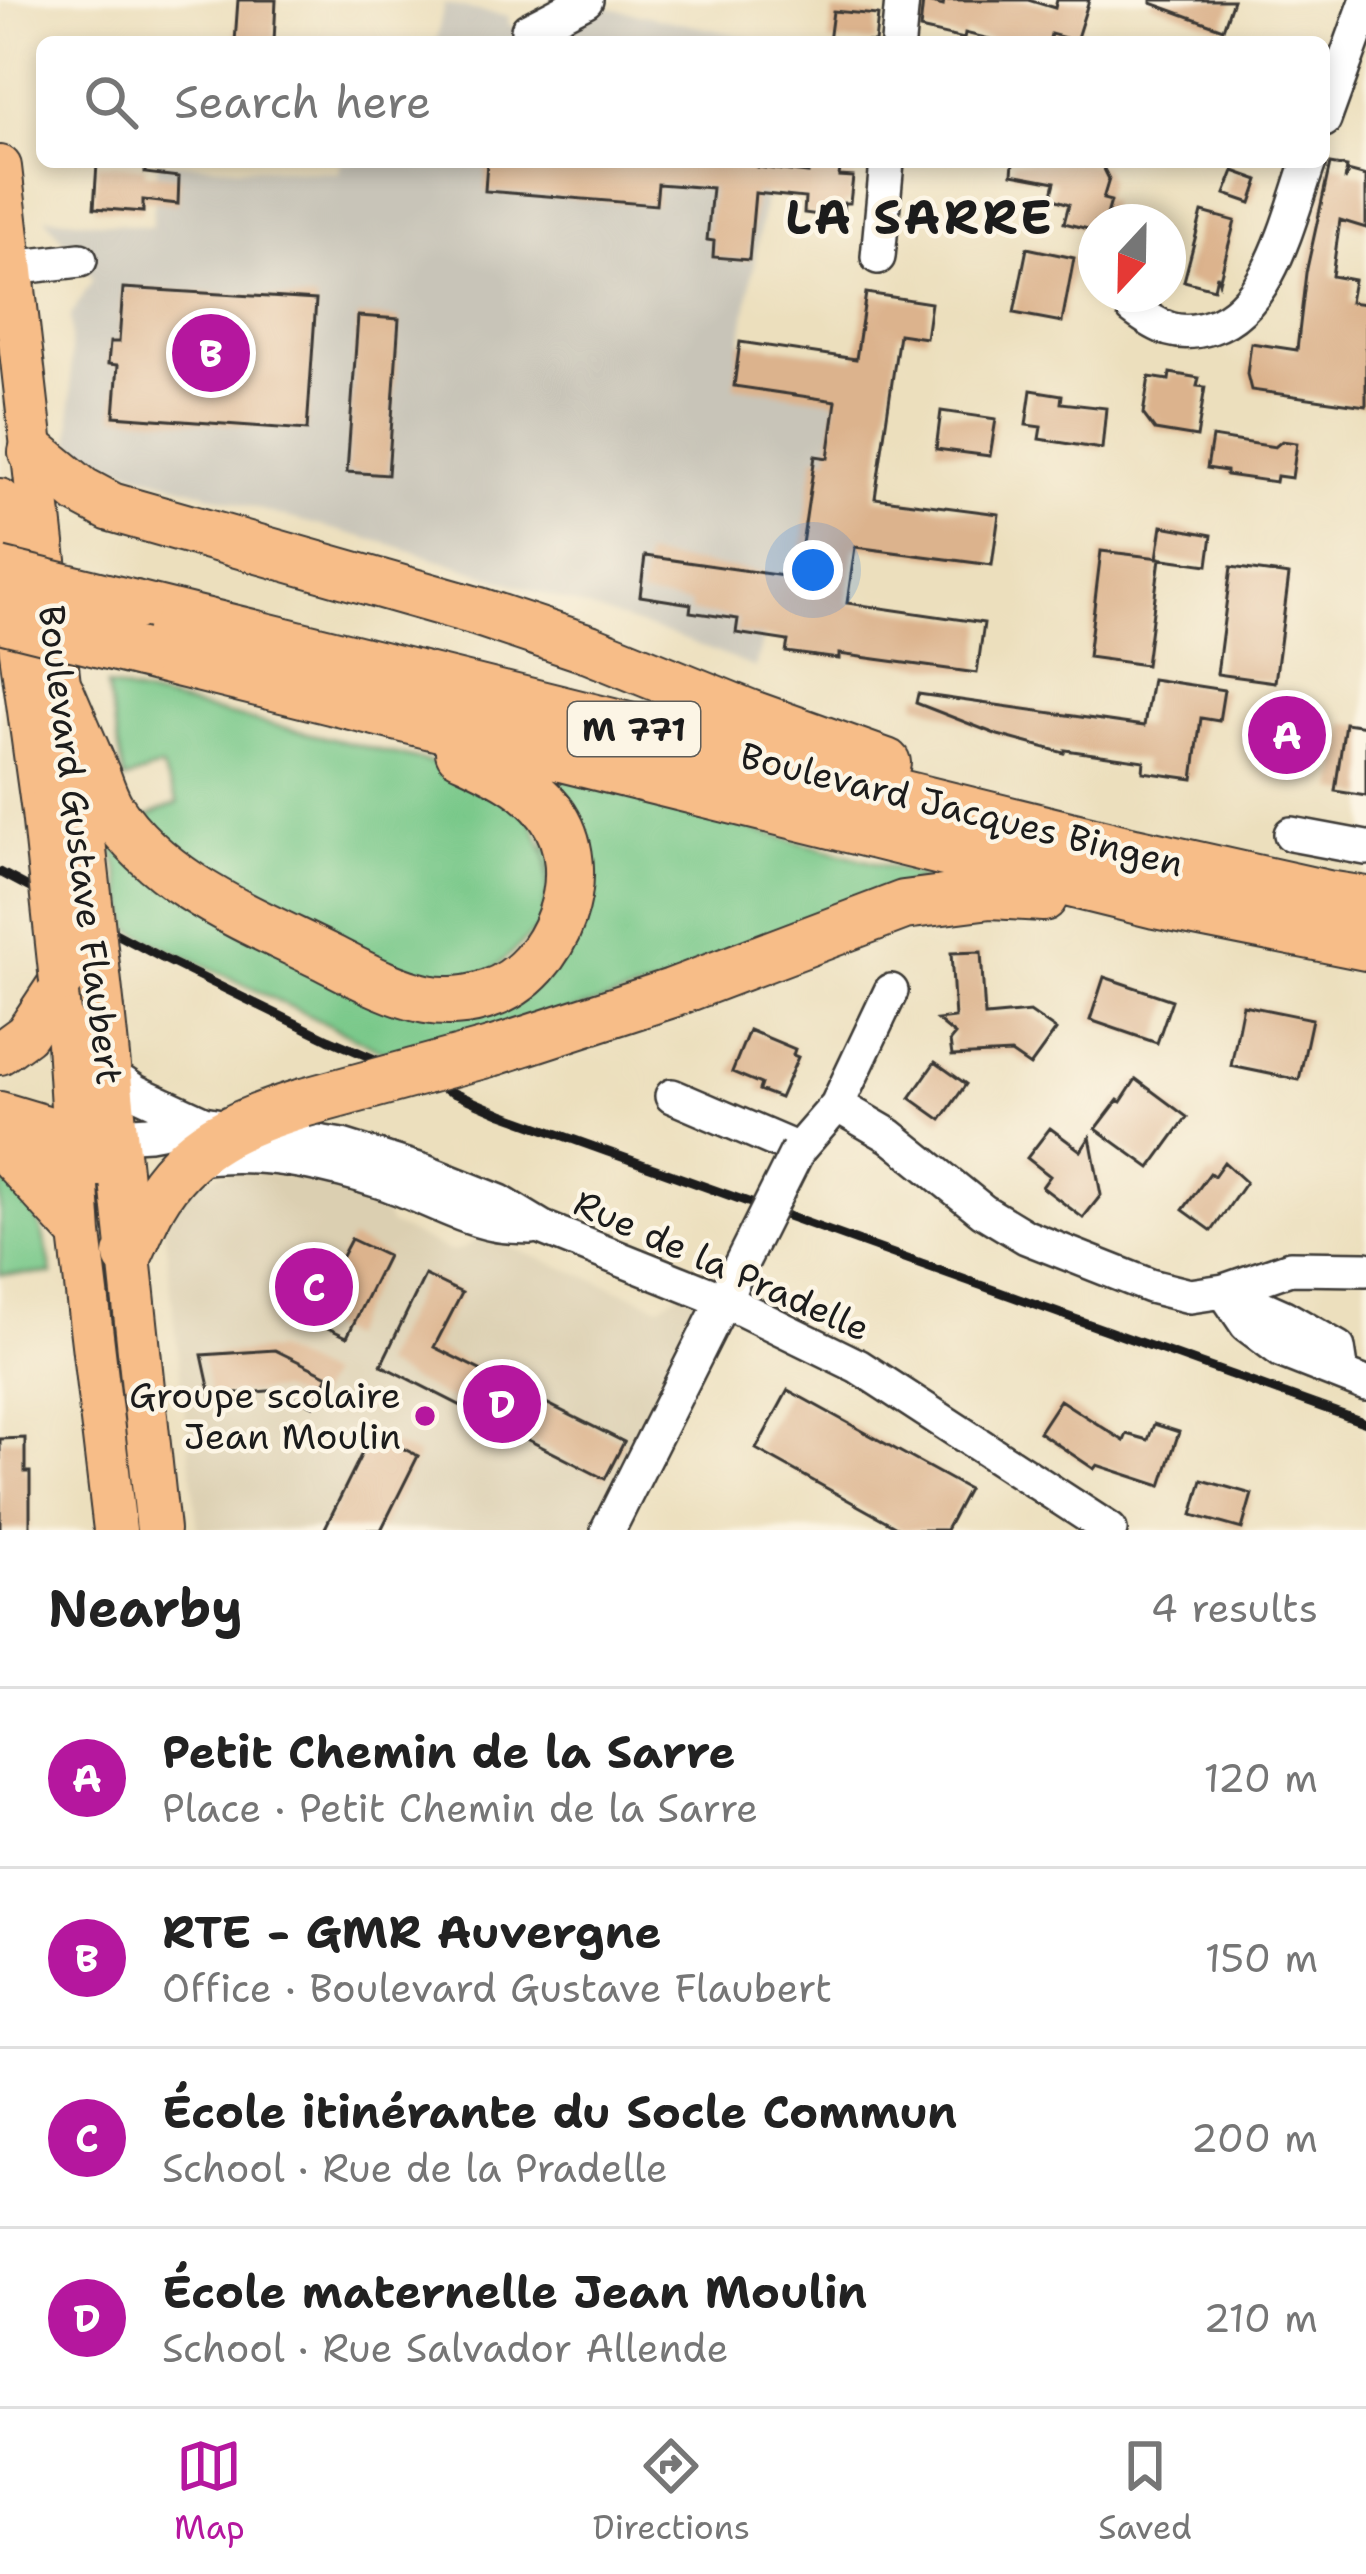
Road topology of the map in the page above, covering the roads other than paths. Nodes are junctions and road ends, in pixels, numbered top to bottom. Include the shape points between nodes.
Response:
1 (586, 0) edge
2 (902, 0) edge
3 (1366, 4) edge
4 (528, 30) dead end
5 (899, 36) edge
6 (1330, 103) edge
7 (0, 167) edge
8 (886, 168) edge
9 (1307, 168) edge
10 (878, 257) dead end
11 (80, 260) dead end
12 (13, 268) junction
13 (1138, 312) edge
14 (33, 452) junction
15 (0, 500) edge
16 (0, 572) edge
17 (0, 618) edge
18 (60, 692) junction
19 (356, 706) junction
20 (1291, 834) dead end
21 (1366, 848) edge
22 (1134, 852) junction
23 (1366, 901) edge
24 (1155, 904) junction
25 (1366, 946) edge
26 (61, 981) junction
27 (891, 991) dead end
28 (0, 1053) edge
29 (112, 1076) junction
30 (672, 1096) dead end
31 (838, 1105) junction
32 (207, 1137) junction
33 (1, 1138) edge
34 (75, 1148) junction
35 (118, 1150) junction
36 (798, 1150) junction
37 (543, 1228) junction
38 (80, 1234) junction
39 (128, 1255) junction
40 (1366, 1269) edge
41 (727, 1291) junction
42 (1224, 1291) junction
43 (1354, 1379) edge
44 (115, 1530) edge
45 (158, 1530) edge
46 (608, 1530) edge
47 (1110, 1530) edge

1 - 4 street
2 - 5 street
3 - 6 street
7 - 12 main road, Boulevard Gustave Flaubert
8 - 10 street
9 - 13 street via 1269,272 1243,310 1194,332 1158,327
11 - 12 street
12 - 14 main road, Boulevard Gustave Flaubert
14 - 18 main road, Boulevard Gustave Flaubert
14 - 22 highway via 111,507 589,649
15 - 26 main road, Boulevard Gustave Flaubert, bridge
16 - 22 highway, Boulevard Jacques Bingen / M 771, bridge
17 - 19 highway, Boulevard Jacques Bingen / M 771, bridge
18 - 19 highway via 110,808 150,856 202,895 404,994 457,1001 492,994 537,962 565,910 564,844 551,813 506,773
18 - 29 main road, Boulevard Gustave Flaubert, bridge
19 - 24 highway, Boulevard Jacques Bingen / M 771
20 - 21 street
22 - 23 highway, Boulevard Jacques Bingen / M 771
24 - 25 highway, Boulevard Jacques Bingen / M 771
24 - 32 highway, bridge via 989,894 904,905 672,993
26 - 28 main road via 26,1034
26 - 34 main road, Boulevard Gustave Flaubert
27 - 31 street
29 - 32 street
29 - 35 main road, Boulevard Gustave Flaubert
30 - 36 street
31 - 36 street
31 - 42 street via 1026,1237 1150,1286 1190,1296
32 - 35 main road
32 - 37 street, Rue de la Pradelle via 342,1146 500,1202
32 - 37 street, Rue de la Pradelle via 222,1154 379,1180 492,1224
32 - 39 highway via 152,1203
33 - 34 main road
33 - 38 main road
34 - 35 main road
34 - 38 main road, Boulevard Gustave Flaubert
35 - 39 main road, Boulevard Gustave Flaubert
36 - 41 street, bridge
37 - 41 street, Rue de la Pradelle
38 - 44 main road, Boulevard Gustave Flaubert
39 - 45 main road, Boulevard Gustave Flaubert
40 - 42 street via 1290,1268
41 - 46 street
41 - 47 street, Rue de la Pradelle
42 - 43 street via 1338,1348

